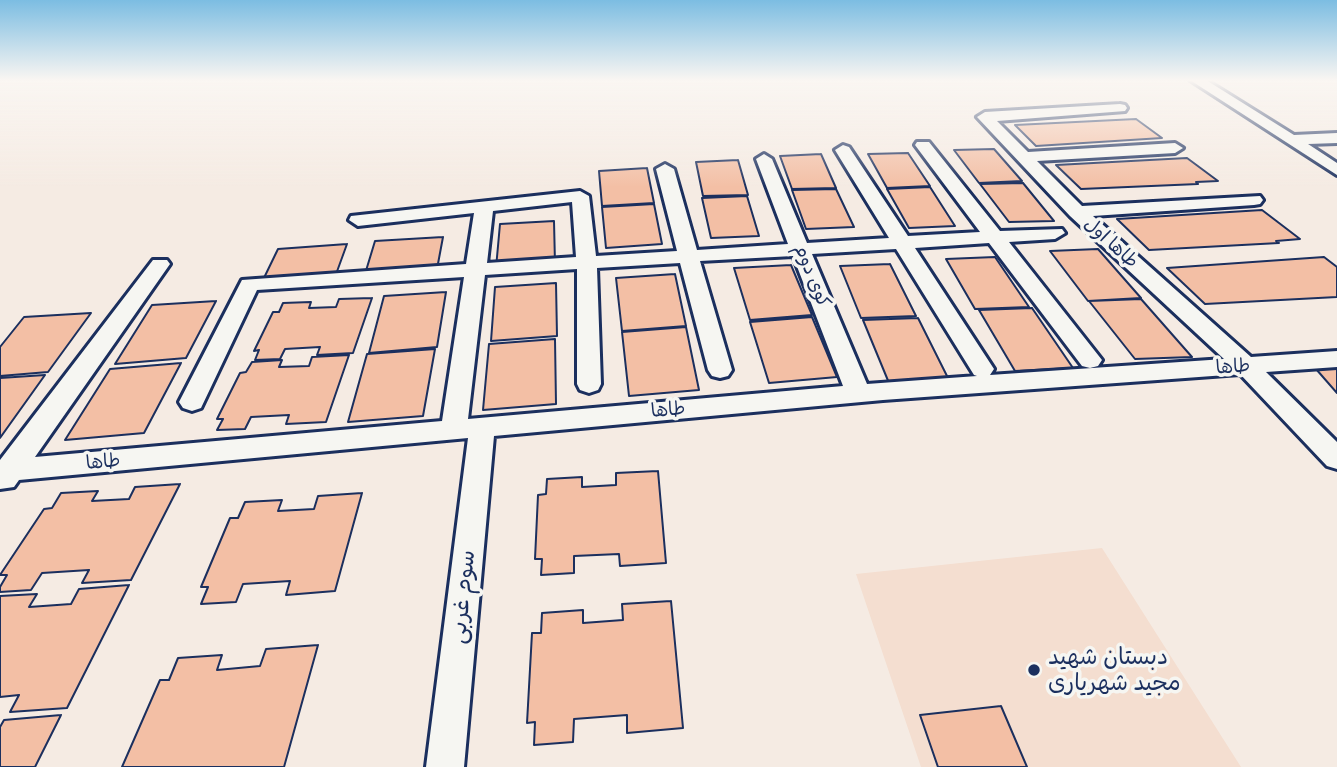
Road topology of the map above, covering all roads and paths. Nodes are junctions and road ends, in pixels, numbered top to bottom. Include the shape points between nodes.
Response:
1 (1003, 116) edge
2 (1253, 116) edge
3 (1337, 138) edge
4 (1291, 140) junction
5 (923, 145) dead end
6 (1175, 148) dead end
7 (844, 150) dead end
8 (1023, 157) junction
9 (764, 159) dead end
10 (665, 169) dead end
11 (1337, 170) edge
12 (1254, 200) dead end
13 (484, 208) junction
14 (1077, 212) junction
15 (358, 220) dead end
16 (1055, 233) dead end
17 (994, 237) junction
18 (904, 242) junction
19 (801, 249) junction
20 (691, 256) junction
21 (587, 263) junction
22 (160, 264) dead end
23 (475, 270) junction
24 (1337, 359) edge
25 (1090, 360) dead end
26 (1246, 366) junction
27 (982, 369) dead end
28 (720, 370) dead end
29 (589, 384) dead end
30 (858, 393) junction
31 (192, 402) dead end
32 (468, 429) junction
33 (1337, 459) edge
34 (4, 475) edge
35 (445, 767) edge

1 - 8 street, طاها اول via 985,117
2 - 4 street
3 - 4 street
4 - 11 street
5 - 17 street
6 - 8 street
7 - 18 street
8 - 14 street, طاها اول
9 - 19 street, کوی دوم
10 - 20 street
12 - 14 street
13 - 15 street
13 - 21 street via 580,196
13 - 23 street, سوم غربی
14 - 26 street, طاها اول
16 - 17 street
17 - 18 street
17 - 25 street
18 - 19 street
18 - 27 street
19 - 20 street
19 - 30 street, کوی دوم
20 - 21 street
20 - 28 street
21 - 23 street
21 - 29 street
22 - 34 street
23 - 31 street via 249,284
23 - 32 street, سوم غربی
24 - 26 street, طاها
26 - 30 street, طاها
26 - 33 street, طاها اول
30 - 32 street, طاها
32 - 34 street, طاها
32 - 35 street, سوم غربی

